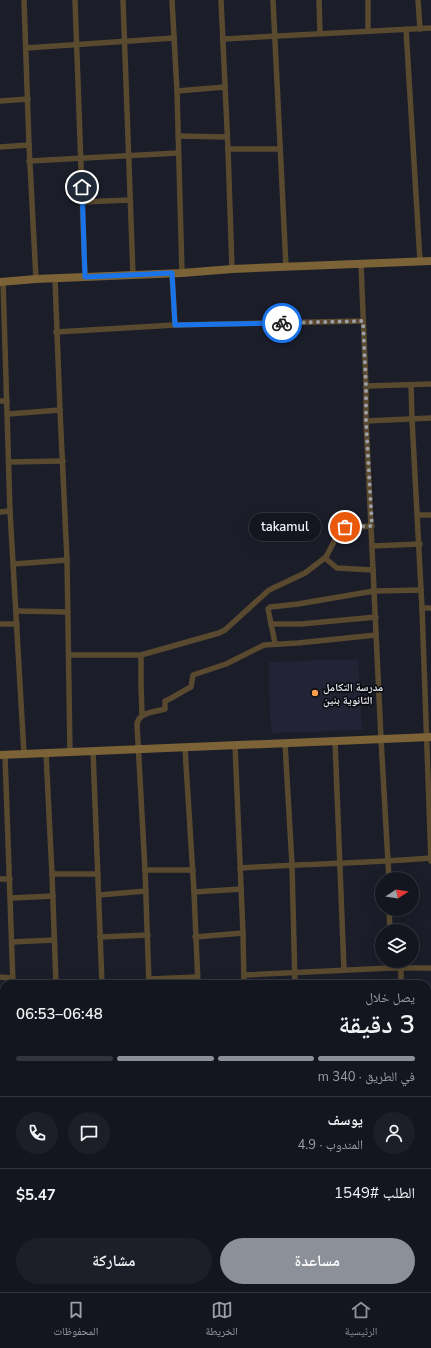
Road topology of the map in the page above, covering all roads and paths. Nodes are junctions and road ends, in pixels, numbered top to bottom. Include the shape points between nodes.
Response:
1 (24, 0) edge
2 (75, 0) edge
3 (123, 0) edge
4 (172, 0) edge
5 (220, 0) edge
6 (273, 0) edge
7 (319, 0) edge
8 (368, 0) edge
9 (418, 0) edge
10 (431, 28) edge
11 (406, 29) junction
12 (420, 29) junction
13 (368, 31) junction
14 (320, 33) junction
15 (274, 36) junction
16 (174, 38) junction
17 (223, 39) junction
18 (124, 42) junction
19 (77, 44) junction
20 (26, 48) junction
21 (225, 87) junction
22 (177, 91) junction
23 (28, 99) junction
24 (0, 101) edge
25 (178, 136) junction
26 (227, 137) junction
27 (28, 145) junction
28 (0, 147) edge
29 (228, 149) junction
30 (279, 149) junction
31 (178, 153) junction
32 (128, 156) junction
33 (80, 158) junction
34 (30, 161) junction
35 (130, 200) junction
36 (82, 202) junction
37 (420, 261) junction
38 (431, 261) edge
39 (362, 264) junction
40 (286, 267) junction
41 (232, 269) junction
42 (172, 273) junction
43 (182, 273) junction
44 (133, 275) junction
45 (85, 277) junction
46 (36, 279) junction
47 (55, 279) junction
48 (1, 282) edge
49 (363, 321) junction
50 (175, 325) junction
51 (56, 332) junction
52 (431, 384) edge
53 (411, 385) junction
54 (366, 386) junction
55 (0, 401) edge
56 (6, 401) junction
57 (60, 410) junction
58 (8, 414) junction
59 (431, 418) edge
60 (412, 420) junction
61 (366, 421) junction
62 (63, 461) junction
63 (9, 462) junction
64 (10, 511) junction
65 (0, 512) edge
66 (418, 515) junction
67 (431, 515) edge
68 (372, 526) junction
69 (420, 544) junction
70 (372, 546) junction
71 (325, 558) junction
72 (67, 560) junction
73 (14, 564) junction
74 (373, 570) junction
75 (421, 590) junction
76 (374, 591) junction
77 (422, 608) junction
78 (431, 608) edge
79 (16, 611) junction
80 (68, 612) junction
81 (376, 616) junction
82 (0, 624) edge
83 (17, 624) junction
84 (271, 624) junction
85 (376, 634) junction
86 (275, 644) junction
87 (69, 655) junction
88 (141, 655) junction
89 (142, 715) junction
90 (429, 737) edge
91 (381, 739) junction
92 (335, 741) junction
93 (286, 743) junction
94 (235, 745) junction
95 (185, 748) junction
96 (139, 750) junction
97 (70, 752) junction
98 (93, 752) junction
99 (24, 754) junction
100 (46, 754) junction
101 (3, 755) edge
102 (431, 859) edge
103 (340, 862) junction
104 (389, 862) junction
105 (292, 865) junction
106 (240, 868) junction
107 (145, 870) junction
108 (193, 870) junction
109 (389, 872) edge
110 (52, 874) junction
111 (98, 874) junction
112 (0, 879) edge
113 (10, 879) junction
114 (241, 889) junction
115 (146, 891) junction
116 (194, 892) junction
117 (99, 895) junction
118 (53, 896) junction
119 (11, 898) junction
120 (243, 933) junction
121 (148, 935) junction
122 (100, 937) junction
123 (195, 937) junction
124 (54, 940) junction
125 (12, 942) junction
126 (391, 968) edge
127 (401, 968) edge
128 (419, 968) edge
129 (431, 968) edge
130 (344, 970) junction
131 (295, 972) junction
132 (244, 975) junction
133 (197, 977) junction
134 (12, 980) edge
135 (56, 980) edge
136 (102, 980) edge
137 (149, 980) edge
138 (168, 980) edge
139 (197, 980) edge
140 (244, 980) edge
141 (295, 980) edge
142 (401, 980) edge

1 - 20 street
2 - 19 street
3 - 18 street
4 - 16 street
5 - 17 street
6 - 15 street
7 - 14 street
8 - 13 street
9 - 12 street
10 - 12 street
11 - 12 street
11 - 13 street
11 - 37 street
13 - 14 street
14 - 15 street
15 - 17 street
15 - 30 street
16 - 18 street
16 - 22 street
17 - 21 street
18 - 19 street
18 - 32 street
19 - 20 street
19 - 33 street
20 - 23 street
21 - 22 street
21 - 26 street
22 - 25 street
23 - 24 street
23 - 27 street
25 - 26 street
25 - 31 street
26 - 29 street
27 - 28 street
27 - 34 street
29 - 30 street
29 - 41 street
30 - 40 street
31 - 32 street
31 - 43 street
32 - 33 street
32 - 35 street
33 - 34 street
33 - 36 street
34 - 46 street
35 - 36 street
35 - 44 street
36 - 45 street
37 - 38 street
37 - 39 street
39 - 40 street
39 - 49 street
40 - 41 street
41 - 43 street
42 - 43 street
42 - 44 street
42 - 50 street
44 - 45 street
45 - 47 street
46 - 47 street
46 - 48 street
47 - 51 street
48 - 56 street
49 - 50 street
49 - 54 street
50 - 51 street
51 - 57 street
52 - 53 street
53 - 54 street
53 - 60 street
54 - 61 street
55 - 56 street
56 - 58 street
57 - 58 street
57 - 62 street
58 - 63 street
59 - 60 street
60 - 61 street
60 - 66 street
61 - 68 street
62 - 63 street
62 - 72 street
63 - 64 street
64 - 65 street
64 - 73 street
66 - 67 street
66 - 69 street
68 - 70 street
68 - 71 street via 342,528
69 - 70 street
69 - 75 street
70 - 74 street
71 - 74 street via 337,568
71 - 88 street via 305,573 269,590 225,630
72 - 73 street
72 - 80 street
73 - 79 street
74 - 76 street
75 - 76 street
75 - 77 street
76 - 81 street
76 - 84 street via 270,607 268,609
77 - 78 street
77 - 90 street
79 - 80 street
79 - 83 street
80 - 87 street
81 - 84 street via 301,624
81 - 85 street
82 - 83 street
83 - 99 street
84 - 86 street
85 - 86 street
85 - 91 street
86 - 89 street via 264,645 226,664 193,674 191,687 165,701 165,709
87 - 88 street
87 - 97 street
88 - 89 street
89 - 96 street via 137,724
90 - 91 street
90 - 102 street
91 - 92 street
91 - 104 street
92 - 93 street
92 - 103 street
93 - 94 street
93 - 105 street
94 - 95 street
94 - 106 street
95 - 96 street
95 - 108 street
96 - 98 street
96 - 107 street
97 - 98 street
97 - 100 street
98 - 111 street
99 - 100 street
99 - 101 street
100 - 110 street
101 - 113 street
102 - 104 street
103 - 104 street
103 - 105 street
103 - 130 street
104 - 109 street
105 - 106 street
105 - 131 street
106 - 114 street
107 - 108 street
107 - 115 street
108 - 116 street
110 - 111 street
110 - 118 street
111 - 117 street
112 - 113 street
113 - 119 street
114 - 116 street
114 - 120 street
115 - 117 street
115 - 121 street
116 - 123 street
117 - 122 street
118 - 119 street
118 - 124 street
119 - 125 street
120 - 123 street
120 - 132 street
121 - 122 street
121 - 137 street
122 - 136 street
123 - 133 street
124 - 125 street
124 - 135 street
125 - 134 street
126 - 130 street
127 - 142 street
128 - 129 street
130 - 131 street
131 - 132 street
131 - 141 street
132 - 140 street
133 - 138 street
133 - 139 street

